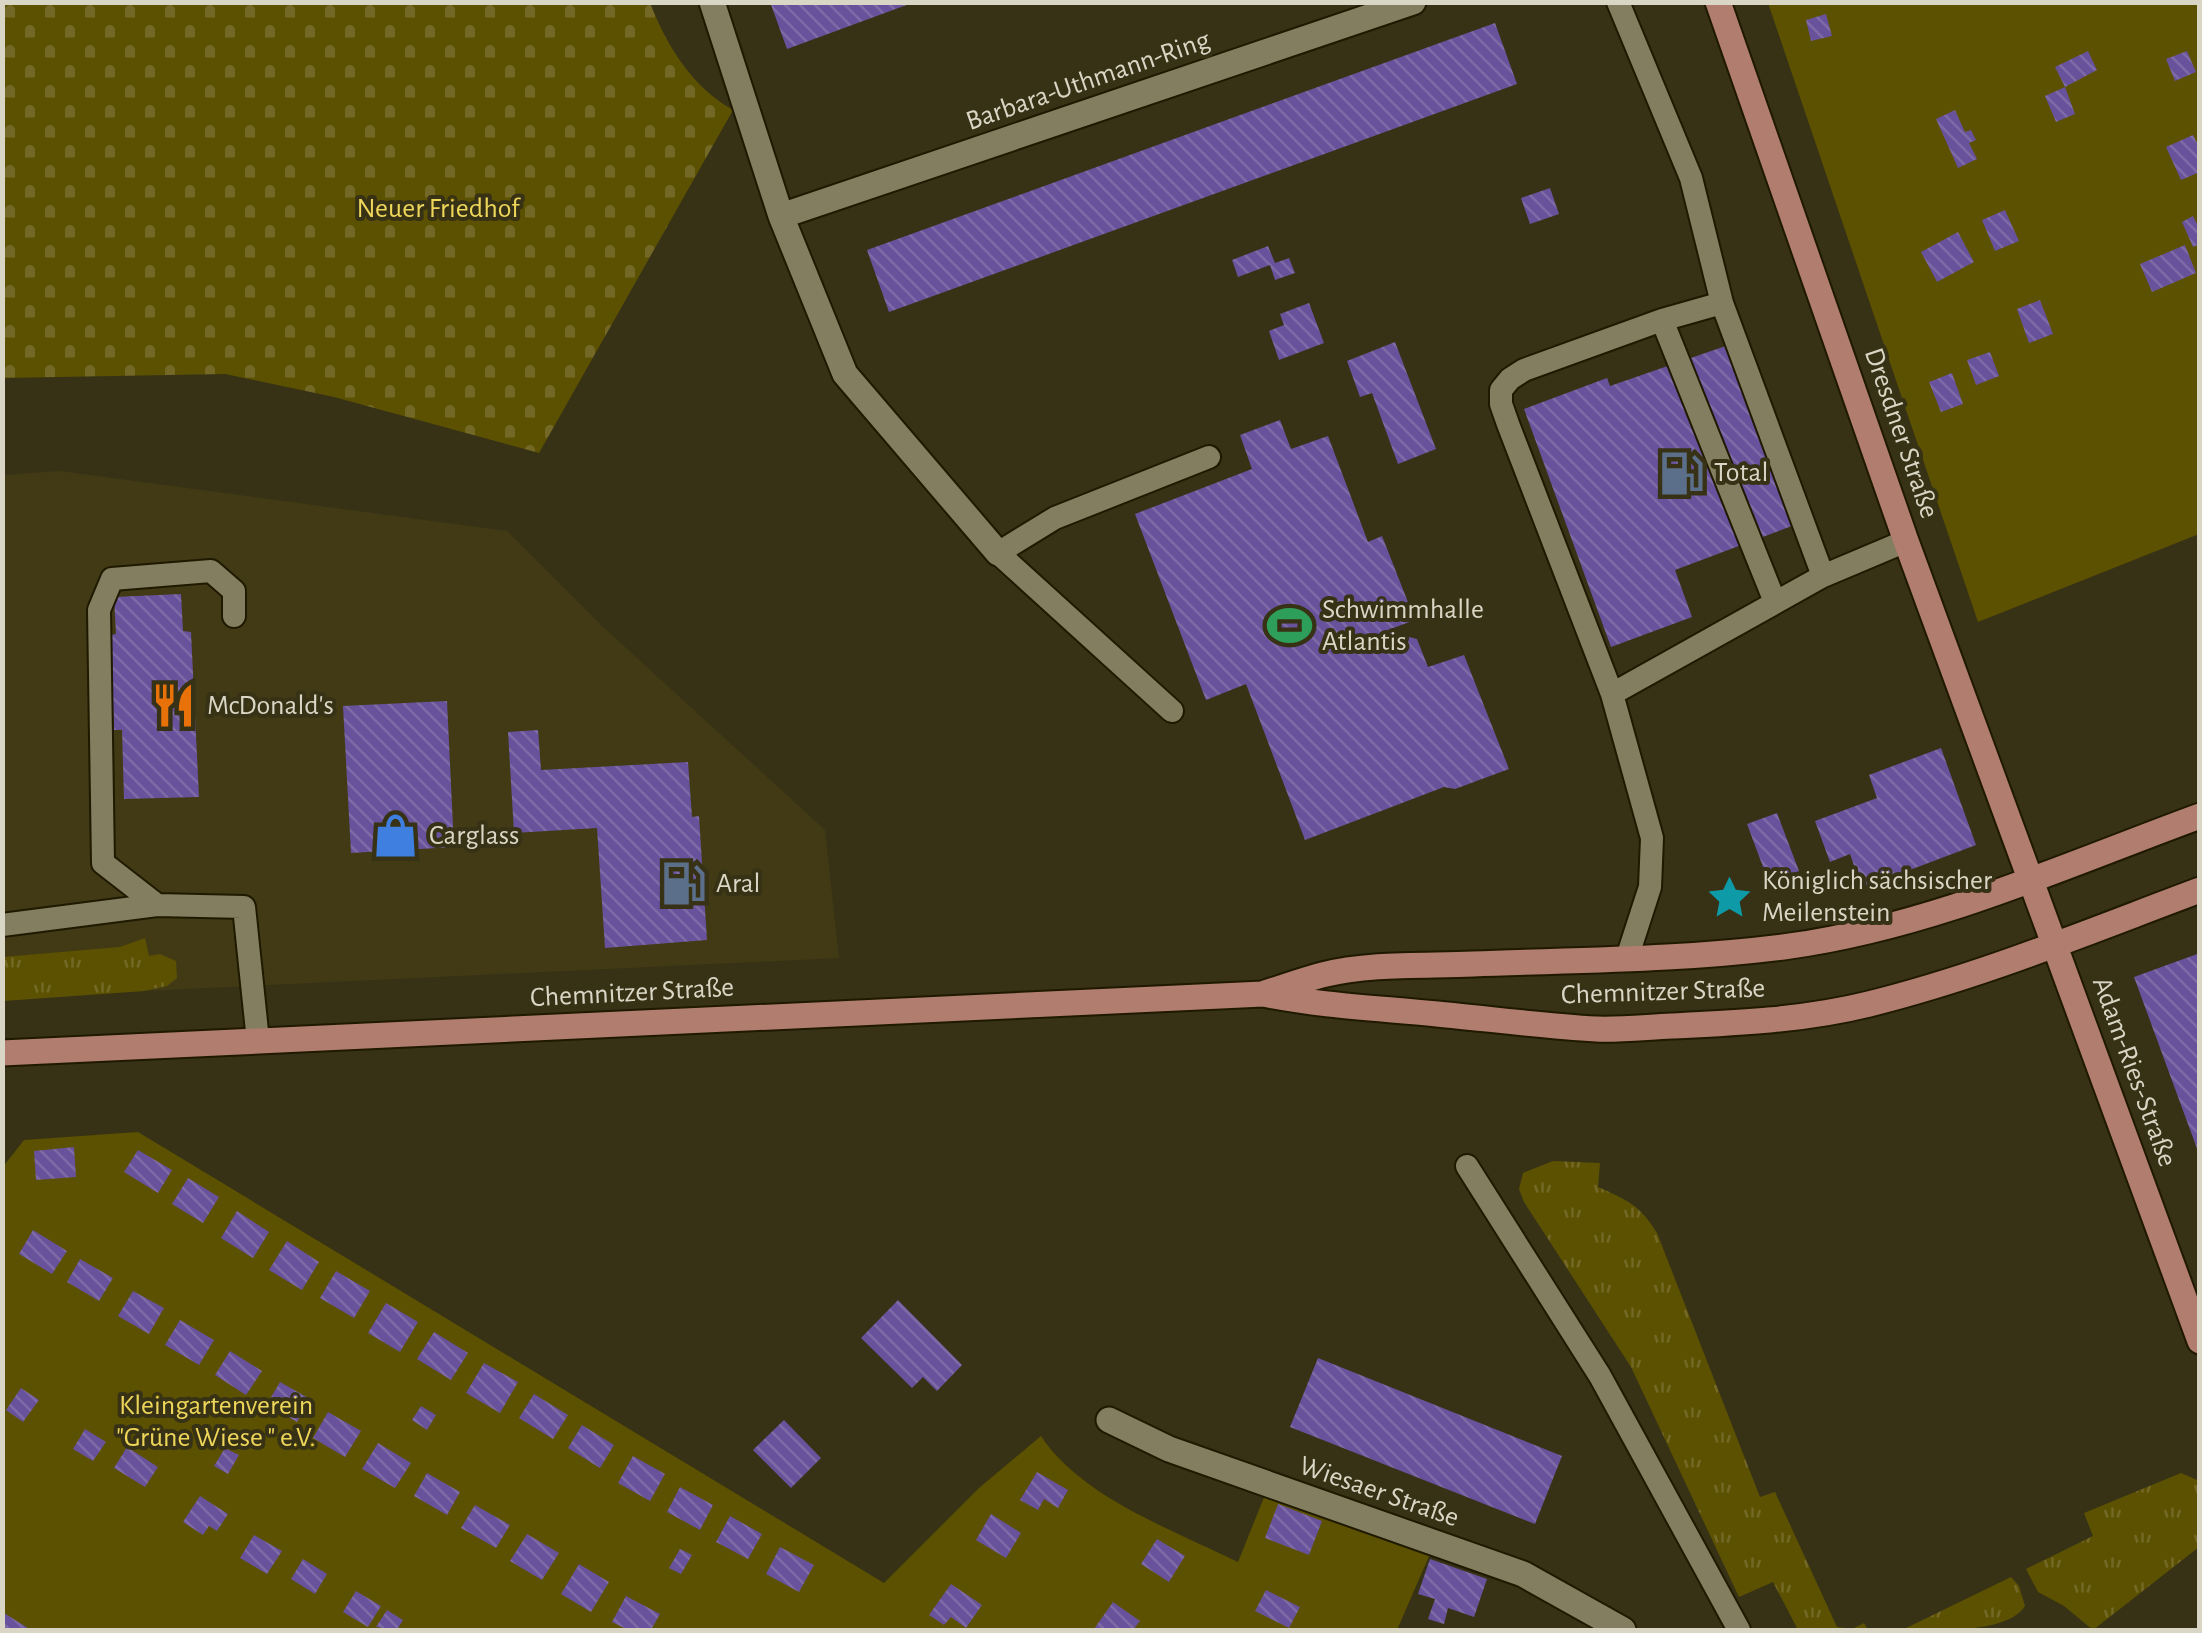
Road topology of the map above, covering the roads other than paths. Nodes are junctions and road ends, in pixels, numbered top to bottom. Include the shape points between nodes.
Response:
1 (712, 2) edge
2 (1413, 2) edge
3 (1618, 2) edge
4 (1718, 2) edge
5 (782, 216) junction
6 (1722, 303) junction
7 (1662, 320) junction
8 (1209, 456) dead end
9 (1906, 541) junction
10 (998, 553) junction
11 (1824, 576) junction
12 (1775, 602) junction
13 (234, 616) dead end
14 (1612, 694) junction
15 (1172, 711) dead end
16 (2200, 816) edge
17 (2033, 880) junction
18 (2200, 890) edge
19 (156, 905) junction
20 (2, 925) edge
21 (2056, 946) junction
22 (1627, 958) junction
23 (1264, 994) junction
24 (258, 1041) junction
25 (2, 1053) edge
26 (1467, 1166) dead end
27 (2200, 1341) edge
28 (1109, 1420) dead end
29 (1623, 1630) edge
30 (1739, 1630) edge

1 - 5 street
2 - 5 street, Barbara-Uthmann-Ring
3 - 6 lane via 1690,178
4 - 9 main road, Dresdner Straße
5 - 10 street via 844,374
6 - 7 lane
6 - 11 lane
7 - 12 lane
7 - 14 lane via 1524,370 1501,390 1508,424
8 - 10 lane via 1054,518
9 - 11 lane
9 - 17 main road, Dresdner Straße
10 - 15 lane
11 - 12 lane
12 - 14 lane
13 - 19 lane via 234,590 211,570 112,579 99,610 103,864
14 - 22 lane via 1652,838 1650,887
16 - 17 main road, Chemnitzer Straße
17 - 21 main road, Adam-Ries-Straße
17 - 22 main road, Chemnitzer Straße via 1884,928 1713,954
18 - 21 main road, Chemnitzer Straße
19 - 20 lane
19 - 24 lane via 244,907
21 - 23 main road, Chemnitzer Straße via 1865,1005 1706,1024 1602,1030 1511,1024
21 - 27 main road, Adam-Ries-Straße
22 - 23 main road, Chemnitzer Straße via 1389,967 1325,974
23 - 24 main road, Chemnitzer Straße
24 - 25 main road, Chemnitzer Straße
26 - 30 lane via 1600,1376
28 - 29 street, Wiesaer Straße via 1169,1449 1524,1574

